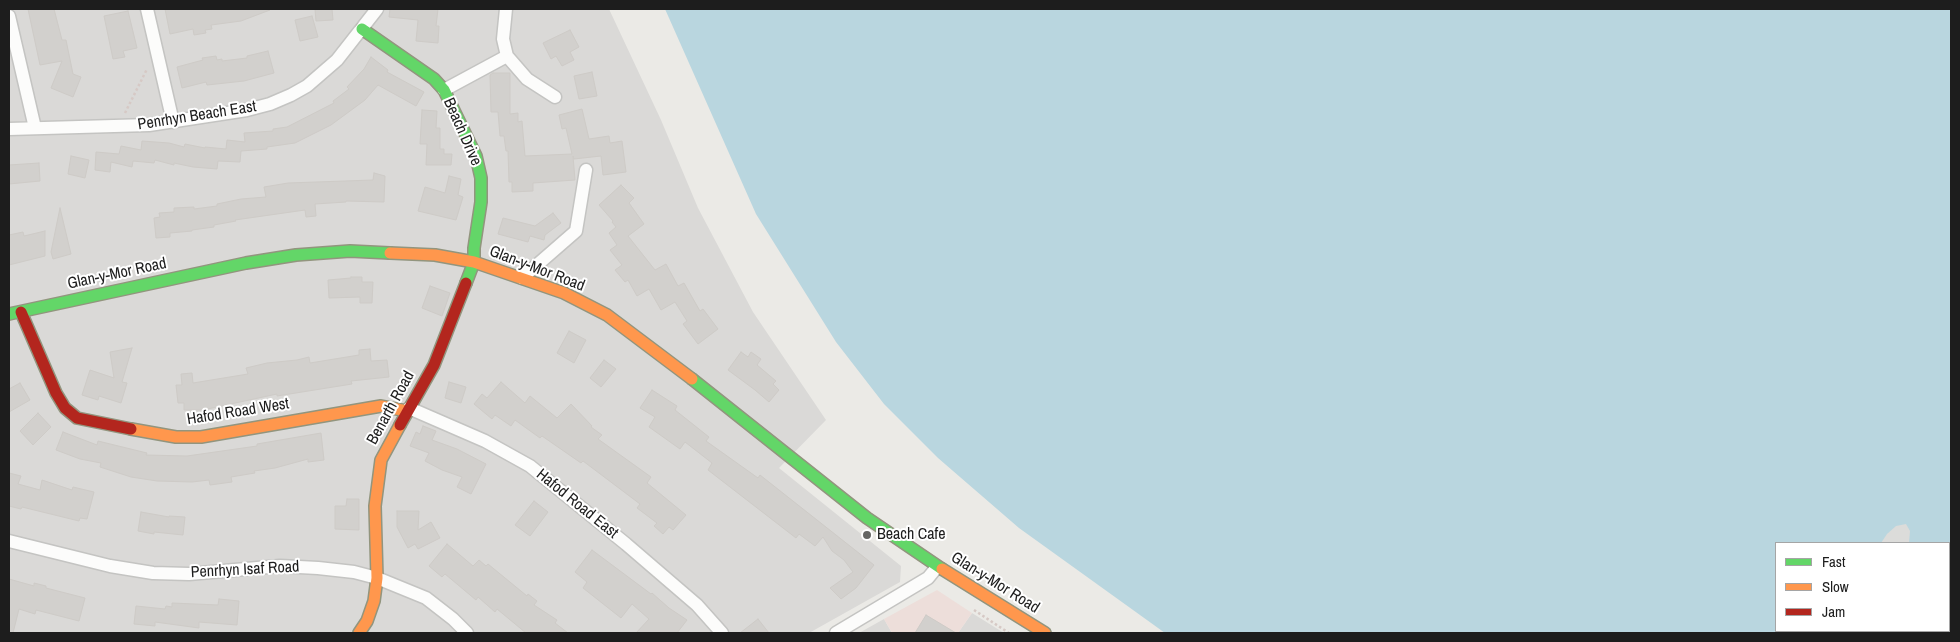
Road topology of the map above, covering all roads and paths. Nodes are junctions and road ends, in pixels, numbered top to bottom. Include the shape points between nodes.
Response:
1 (147, 9) edge
2 (377, 9) edge
3 (506, 9) edge
4 (9, 16) edge
5 (362, 29) junction
6 (156, 49) junction
7 (507, 56) junction
8 (444, 90) junction
9 (555, 97) dead end
10 (173, 122) junction
11 (119, 126) junction
12 (35, 128) junction
13 (9, 129) edge
14 (586, 170) dead end
15 (474, 262) junction
16 (522, 278) junction
17 (20, 312) junction
18 (9, 314) edge
19 (408, 410) junction
20 (9, 541) edge
21 (937, 567) junction
22 (377, 578) junction
23 (359, 633) edge
24 (467, 633) edge
25 (722, 633) edge
26 (836, 633) edge
27 (1045, 633) edge

1 - 6 street
2 - 5 street, Penrhyn Beach East
3 - 7 street via 503,39
4 - 12 street
5 - 8 street, Beach Drive via 434,79
5 - 10 street, Penrhyn Beach East via 337,60 307,86 291,95 247,110
6 - 10 street
6 - 11 path
7 - 8 street, Beach Drive
7 - 9 street via 527,79
8 - 15 street, Beach Drive via 476,156 481,178
10 - 11 street, Penrhyn Beach East
11 - 12 street, Penrhyn Beach East
12 - 13 street, Penrhyn Beach East
14 - 16 street via 576,232
15 - 16 street, Glan-y-Mor Road
15 - 17 street, Glan-y-Mor Road via 435,254 350,251 296,255
15 - 19 street, Benarth Road via 434,365
16 - 21 street, Glan-y-Mor Road via 564,293 607,315 867,518
17 - 18 street, Glan-y-Mor Road
17 - 19 street, Hafod Road West via 65,408 78,418 91,422 184,437 381,406
19 - 22 street, Benarth Road via 381,460 374,506
19 - 25 street, Hafod Road East via 485,441 530,466 697,605
20 - 22 street, Penrhyn Isaf Road via 153,573 189,574 280,566 354,572
21 - 26 street via 928,578
21 - 27 street, Glan-y-Mor Road
22 - 23 street, Benarth Road via 374,601
22 - 24 street, Penrhyn Isaf Road via 426,598

